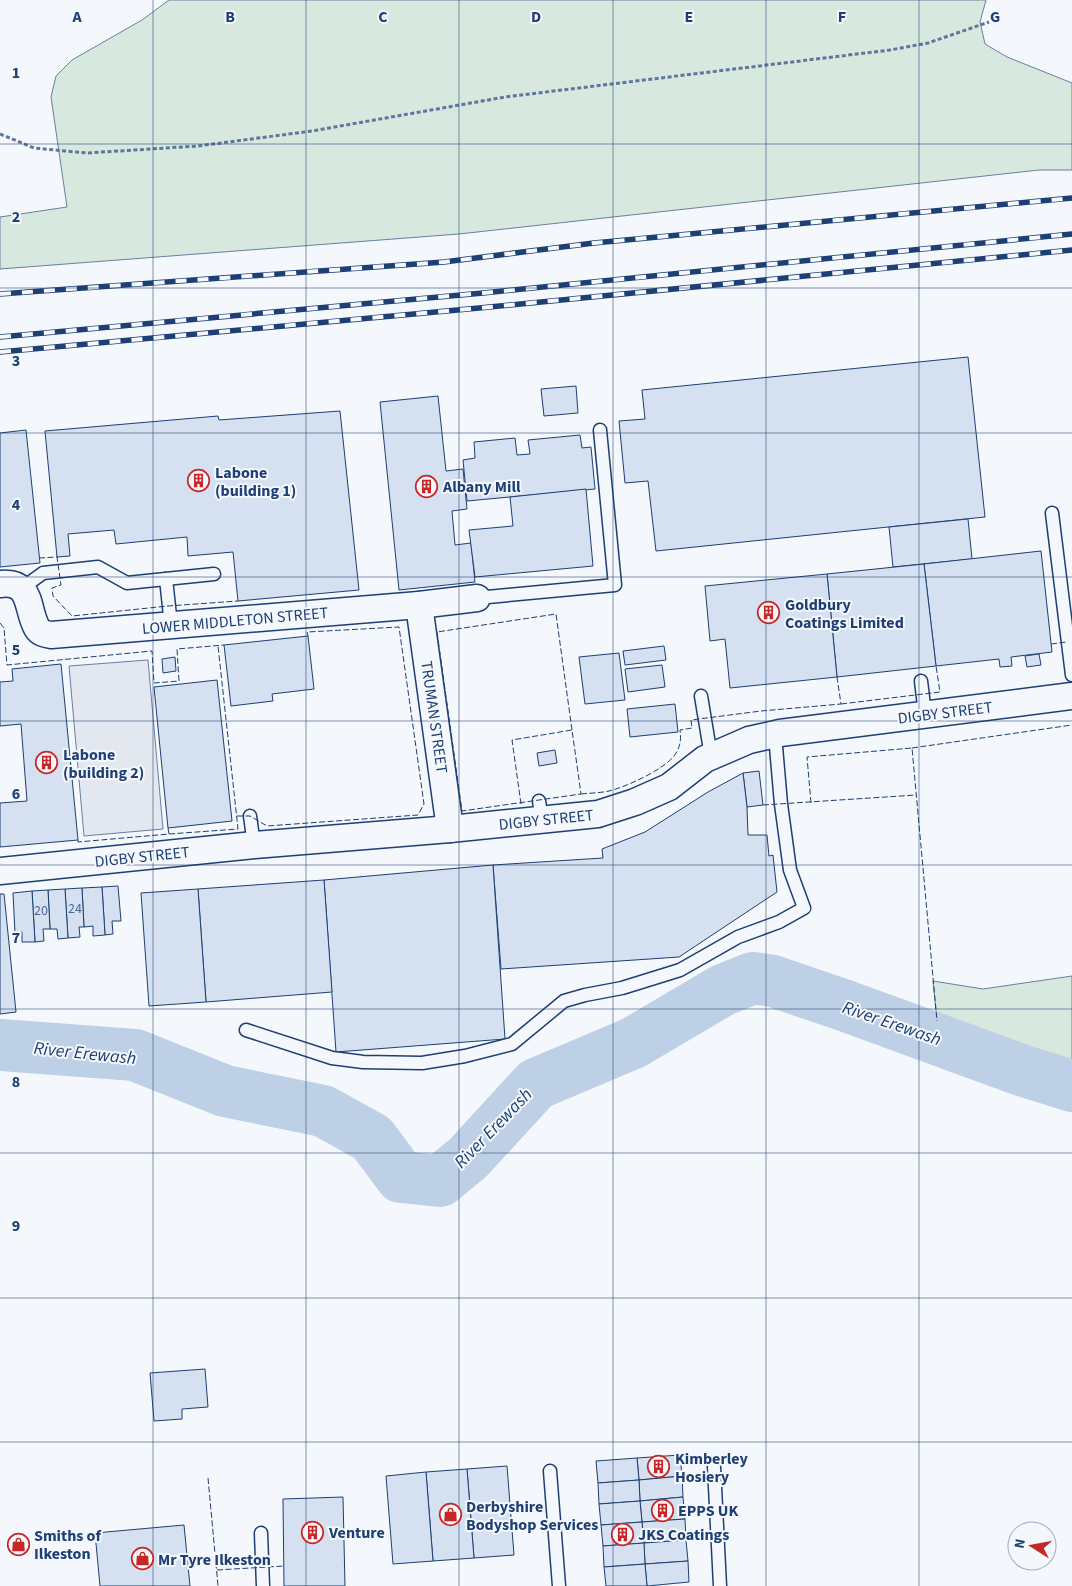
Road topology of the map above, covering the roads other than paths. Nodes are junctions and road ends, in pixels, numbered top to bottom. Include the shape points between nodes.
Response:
1 (600, 430) dead end
2 (1052, 513) dead end
3 (214, 574) dead end
4 (166, 579) junction
5 (11, 586) edge
6 (477, 598) joint
7 (419, 605) junction
8 (171, 625) junction
9 (1072, 676) edge
10 (921, 681) dead end
11 (701, 696) dead end
12 (1072, 696) edge
13 (925, 714) junction
14 (775, 735) junction
15 (711, 756) junction
16 (250, 816) dead end
17 (450, 829) junction
18 (254, 845) junction
19 (0, 871) edge
20 (246, 1030) dead end
21 (714, 1467) dead end
22 (550, 1471) dead end
23 (262, 1533) dead end
24 (263, 1586) edge
25 (559, 1586) edge
26 (720, 1586) edge

1 - 6 lane via 615,585
2 - 9 lane
3 - 4 lane
4 - 5 lane via 127,583 98,567 43,573
4 - 8 lane
5 - 8 street, LOWER MIDDLETON STREET via 27,597 37,629 43,634
6 - 7 street, LOWER MIDDLETON STREET
7 - 8 street, LOWER MIDDLETON STREET
7 - 17 street, TRUMAN STREET via 437,680
10 - 13 lane
11 - 15 lane
12 - 13 street, DIGBY STREET
13 - 14 street, DIGBY STREET
14 - 15 street, DIGBY STREET via 749,740
14 - 20 lane via 780,804 790,870 804,908 738,937 680,970 564,1001 512,1044 465,1056 422,1063 363,1062 332,1058
15 - 17 street, DIGBY STREET via 668,787 598,814 540,810
16 - 18 lane
17 - 18 street, DIGBY STREET
18 - 19 street, DIGBY STREET
21 - 26 lane
22 - 25 lane
23 - 24 lane

